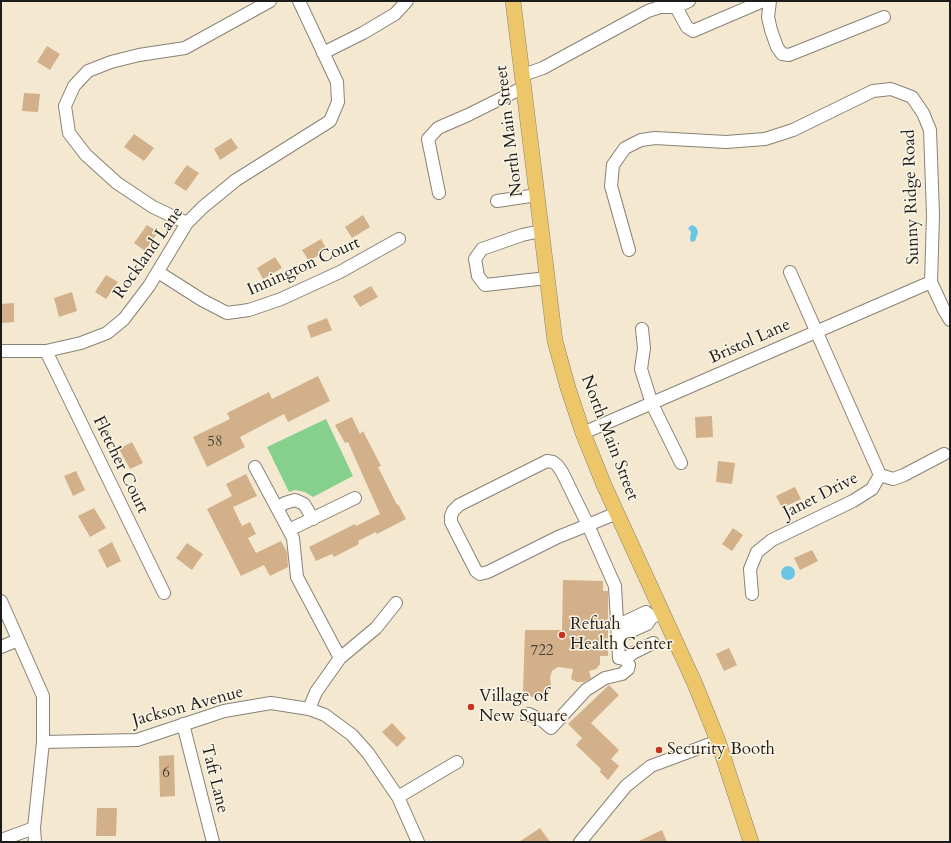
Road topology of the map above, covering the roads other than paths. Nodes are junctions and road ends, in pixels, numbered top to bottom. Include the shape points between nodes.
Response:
1 (270, 1) edge
2 (299, 1) edge
3 (407, 1) edge
4 (513, 1) edge
5 (689, 1) edge
6 (763, 1) edge
7 (770, 1) edge
8 (676, 7) junction
9 (884, 17) dead end
10 (323, 53) junction
11 (523, 81) junction
12 (439, 193) dead end
13 (537, 194) junction
14 (497, 201) dead end
15 (187, 223) junction
16 (541, 231) junction
17 (400, 239) dead end
18 (629, 250) dead end
19 (158, 272) junction
20 (790, 272) dead end
21 (547, 278) junction
22 (931, 282) junction
23 (950, 320) edge
24 (642, 329) dead end
25 (816, 332) junction
26 (1, 351) edge
27 (46, 352) junction
28 (652, 404) junction
29 (583, 433) junction
30 (944, 454) dead end
31 (681, 463) dead end
32 (255, 467) dead end
33 (880, 474) junction
34 (355, 498) dead end
35 (277, 508) junction
36 (617, 513) junction
37 (313, 519) junction
38 (588, 525) junction
39 (289, 530) junction
40 (164, 593) dead end
41 (752, 594) dead end
42 (1, 601) edge
43 (396, 603) dead end
44 (657, 615) junction
45 (620, 630) junction
46 (18, 640) junction
47 (653, 643) dead end
48 (1, 647) edge
49 (340, 658) junction
50 (622, 659) junction
51 (309, 709) junction
52 (527, 715) dead end
53 (183, 724) junction
54 (718, 741) junction
55 (43, 742) junction
56 (457, 762) dead end
57 (398, 797) junction
58 (34, 828) junction
59 (1, 840) edge
60 (34, 842) edge
61 (213, 842) edge
62 (418, 842) edge
63 (580, 842) edge
64 (751, 842) edge

1 - 15 street via 185,48 139,55 88,70 74,86 65,106 69,133 86,155 117,183 153,207
2 - 10 street, Rockland Lane
3 - 10 street via 395,14
4 - 11 main road, North Main Street
5 - 8 street
6 - 8 street via 693,31 682,20
7 - 9 street via 768,17 771,30 782,54 789,55
8 - 11 street via 660,7 648,11
10 - 15 street, Rockland Lane via 337,82 338,102 330,121 236,180
11 - 12 street via 468,115 438,128 428,139
11 - 13 main road, North Main Street
13 - 14 street
13 - 16 main road, North Main Street
15 - 19 street, Rockland Lane
16 - 21 main road, North Main Street
16 - 21 street via 482,249 475,259 478,276 485,285
17 - 19 street, Innington Court via 340,272 281,299 249,310 226,313
18 - 22 street, Sunny Ridge Road via 611,186 613,165 625,148 641,140 655,138 726,142 764,139 793,130 873,91 891,89 912,97 924,113 930,130 933,215
19 - 27 street, Rockland Lane via 124,319 107,333
20 - 25 street, Janet Drive
21 - 29 main road, North Main Street via 555,341
22 - 23 street, Sunny Ridge Road
22 - 25 street, Bristol Lane
24 - 28 street via 644,348 641,369
25 - 28 street, Bristol Lane
25 - 33 street, Janet Drive
26 - 27 street, Rockland Lane
27 - 40 street, Fletcher Court
28 - 29 street, Bristol Lane
28 - 31 street
29 - 36 main road, North Main Street
30 - 33 street via 894,479
32 - 35 street
33 - 41 street, Janet Drive via 872,489 853,501 772,540 757,552 750,569
34 - 37 street
35 - 37 street via 285,502 296,500 304,504
35 - 39 street
36 - 38 street
36 - 44 main road, North Main Street
37 - 39 street
38 - 38 street via 480,574 472,564 451,522 451,516 459,506 547,461 553,462 562,472
38 - 45 street via 615,586
39 - 49 street via 293,538 297,577
42 - 46 street
43 - 49 street via 376,628
44 - 45 street via 646,612 625,622
44 - 54 main road, North Main Street via 695,684
45 - 50 street
46 - 48 street
46 - 55 street via 43,696
47 - 50 street
49 - 51 street via 316,692
50 - 52 street via 629,664 626,672 606,678 586,690 551,728 543,721
51 - 53 street, Jackson Avenue via 271,703 224,711
51 - 57 street, Jackson Avenue via 325,715 352,735 368,753
53 - 55 street, Jackson Avenue via 137,740
53 - 61 street, Taft Lane
54 - 63 street via 651,766 626,786
54 - 64 main road, North Main Street
55 - 58 street
56 - 57 street
57 - 62 street, Jackson Avenue
58 - 59 street
58 - 60 street

